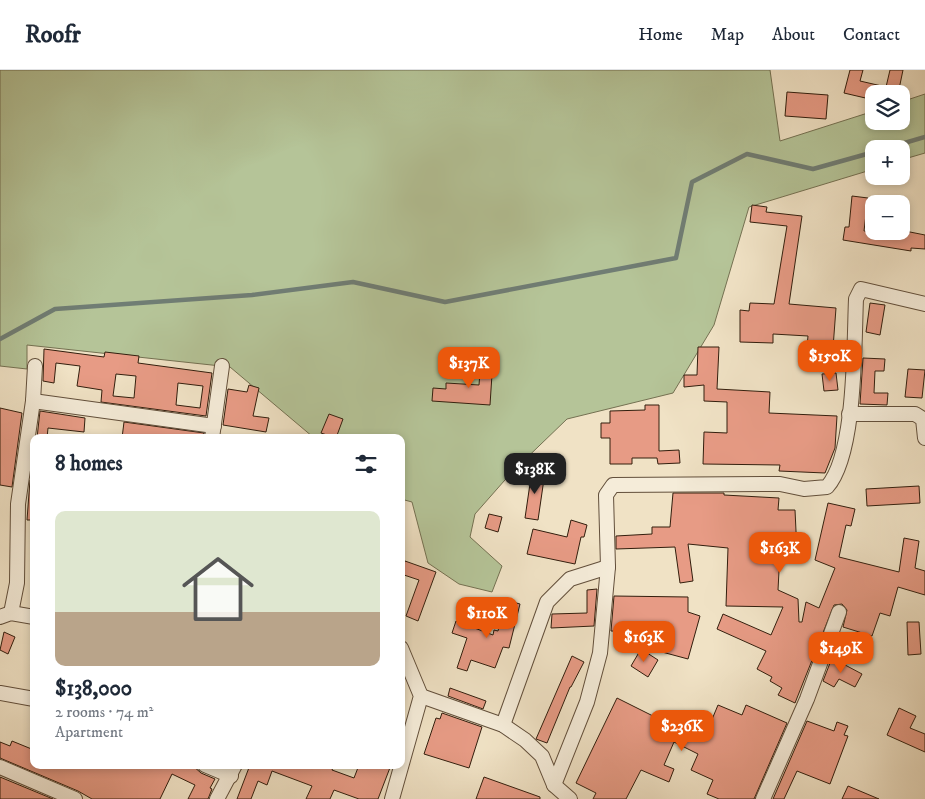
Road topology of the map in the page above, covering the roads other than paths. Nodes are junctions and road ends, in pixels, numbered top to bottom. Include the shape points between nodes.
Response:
1 (925, 304) edge
2 (35, 366) dead end
3 (222, 366) dead end
4 (33, 402) junction
5 (849, 414) junction
6 (213, 432) edge
7 (925, 438) edge
8 (608, 567) junction
9 (839, 612) dead end
10 (6, 615) edge
11 (30, 617) edge
12 (405, 658) edge
13 (0, 693) edge
14 (421, 696) junction
15 (30, 698) edge
16 (503, 724) junction
17 (405, 753) edge
18 (0, 766) edge
19 (400, 769) edge
20 (233, 770) edge
21 (554, 785) junction
22 (74, 799) edge
23 (217, 799) edge
24 (392, 799) edge
25 (570, 799) edge
26 (764, 799) edge

1 - 5 street via 861,289 856,299
2 - 4 street
3 - 6 street
4 - 6 street
4 - 10 street via 18,504 17,584
5 - 7 street via 914,414 923,420
5 - 8 street via 840,464 827,487 804,489 780,484 612,485 606,496
8 - 16 street via 570,579 547,602
8 - 21 street via 600,653 587,702
9 - 26 street via 807,699
10 - 11 street
12 - 14 street
13 - 15 street
14 - 16 street
14 - 17 street
16 - 21 street via 542,756
18 - 22 street
19 - 24 street
20 - 23 street
21 - 25 street

